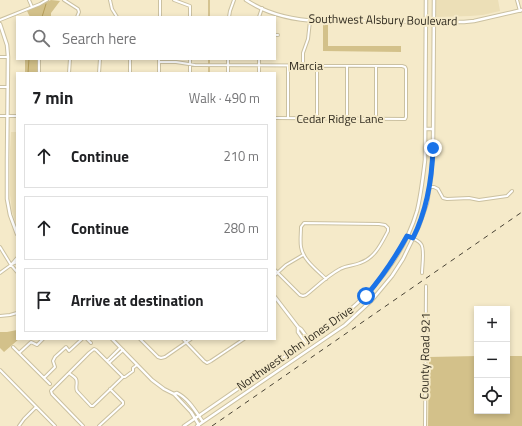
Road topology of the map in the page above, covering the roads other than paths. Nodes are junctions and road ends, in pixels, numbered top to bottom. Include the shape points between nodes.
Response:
1 (29, 0) edge
2 (47, 0) edge
3 (64, 0) edge
4 (110, 0) edge
5 (160, 0) edge
6 (174, 0) edge
7 (234, 0) edge
8 (246, 0) edge
9 (426, 0) edge
10 (434, 0) edge
11 (517, 0) edge
12 (32, 7) junction
13 (262, 8) junction
14 (521, 10) edge
15 (77, 16) edge
16 (115, 16) edge
17 (160, 16) edge
18 (190, 16) edge
19 (229, 16) edge
20 (259, 16) edge
21 (0, 20) edge
22 (310, 20) junction
23 (426, 21) junction
24 (434, 21) junction
25 (0, 24) edge
26 (0, 57) edge
27 (8, 57) junction
28 (39, 60) edge
29 (70, 60) edge
30 (100, 60) edge
31 (130, 60) edge
32 (159, 60) edge
33 (190, 60) edge
34 (228, 60) edge
35 (259, 60) edge
36 (190, 64) junction
37 (228, 65) junction
38 (259, 66) junction
39 (288, 66) junction
40 (303, 66) junction
41 (317, 66) junction
42 (347, 66) junction
43 (376, 66) junction
44 (39, 72) edge
45 (69, 72) edge
46 (99, 72) edge
47 (130, 72) edge
48 (159, 72) edge
49 (190, 72) edge
50 (228, 72) edge
51 (259, 72) edge
52 (0, 87) edge
53 (8, 88) junction
54 (0, 116) edge
55 (7, 116) junction
56 (16, 116) edge
57 (276, 118) edge
58 (288, 118) junction
59 (317, 119) junction
60 (347, 119) junction
61 (376, 119) junction
62 (405, 119) joint
63 (425, 129) junction
64 (433, 129) junction
65 (430, 187) junction
66 (512, 191) dead end
67 (16, 231) edge
68 (407, 236) junction
69 (413, 238) junction
70 (0, 247) edge
71 (303, 255) junction
72 (16, 259) edge
73 (16, 262) edge
74 (11, 265) junction
75 (16, 271) edge
76 (0, 273) edge
77 (277, 273) joint
78 (422, 273) dead end
79 (326, 279) junction
80 (426, 286) dead end
81 (276, 298) edge
82 (16, 313) edge
83 (0, 316) edge
84 (298, 327) junction
85 (42, 340) edge
86 (81, 340) edge
87 (88, 340) edge
88 (113, 340) edge
89 (141, 340) edge
90 (189, 340) edge
91 (242, 340) edge
92 (309, 340) junction
93 (186, 342) junction
94 (305, 342) junction
95 (91, 343) dead end
96 (13, 347) dead end
97 (120, 348) junction
98 (123, 350) junction
99 (20, 353) junction
100 (107, 361) junction
101 (110, 364) junction
102 (137, 365) junction
103 (0, 370) edge
104 (69, 373) junction
105 (122, 377) junction
106 (44, 378) junction
107 (50, 384) dead end
108 (110, 389) junction
109 (174, 394) junction
110 (36, 407) junction
111 (199, 416) junction
112 (195, 418) junction
113 (203, 422) junction
114 (198, 425) edge
115 (19, 426) edge
116 (55, 426) edge
117 (83, 426) edge
118 (98, 426) edge
119 (184, 426) edge
120 (425, 426) edge

1 - 12 street
2 - 12 street
3 - 15 street via 78,9
4 - 16 street
5 - 17 street
6 - 18 street via 190,6
7 - 19 street
8 - 13 main road, Southwest Alsbury Boulevard
9 - 23 main road, Northwest John Jones Drive
10 - 24 main road, Northwest John Jones Drive
11 - 14 street
12 - 21 street
13 - 20 street
13 - 22 main road, Southwest Alsbury Boulevard via 285,16
14 - 24 main road, Southwest Alsbury Boulevard via 474,21
22 - 23 main road, Southwest Alsbury Boulevard
22 - 40 street
23 - 24 main road, Southwest Alsbury Boulevard
23 - 63 main road, Northwest John Jones Drive
24 - 64 main road, Northwest John Jones Drive
25 - 27 main road
26 - 27 street
27 - 53 main road
28 - 44 street
29 - 45 street
30 - 46 street
31 - 47 street
32 - 36 street, Marcia
32 - 48 street
33 - 36 street
34 - 37 street
35 - 38 street
36 - 37 street, Marcia
36 - 49 street
37 - 38 street, Marcia
37 - 50 street
38 - 39 street, Marcia
38 - 51 street
39 - 40 street, Marcia
39 - 58 street
40 - 41 street, Marcia
41 - 42 street, Marcia
41 - 59 street
42 - 43 street, Marcia
42 - 60 street
43 - 61 street
43 - 62 street, Marcia via 405,67
52 - 53 street
53 - 55 main road
54 - 55 street
55 - 56 street
55 - 67 main road via 7,199
57 - 58 street, Cedar Ridge Lane
58 - 59 street, Cedar Ridge Lane
59 - 60 street, Cedar Ridge Lane
60 - 61 street, Cedar Ridge Lane
61 - 62 street, Cedar Ridge Lane
63 - 64 main road
63 - 68 main road, Northwest John Jones Drive via 425,160 421,189 417,210
64 - 65 main road, Northwest John Jones Drive
65 - 66 street via 438,189 443,198 448,200 479,200 507,196
65 - 69 main road, Northwest John Jones Drive via 424,212
68 - 69 street
68 - 92 main road, Northwest John Jones Drive via 397,255 366,296
69 - 78 street via 423,247
69 - 113 main road, Northwest John Jones Drive via 392,276 357,314
70 - 74 street
71 - 77 street
71 - 79 street
71 - 79 street via 301,227 304,223 379,224 388,228 372,257 360,264 344,267
72 - 74 street
73 - 74 street
74 - 75 street
74 - 76 street
77 - 79 street via 303,296
80 - 120 street, County Road 921
81 - 84 main road
82 - 83 street
84 - 92 main road
84 - 94 main road via 298,332
85 - 99 street via 37,345 31,342
86 - 106 street via 69,351 66,347 54,357 55,367
87 - 95 street
88 - 97 main road
89 - 93 street via 162,358
90 - 93 street
91 - 93 street via 208,363
92 - 94 main road, Northwest John Jones Drive
94 - 111 main road, Northwest John Jones Drive
96 - 99 street
97 - 98 main road
97 - 100 street
98 - 101 street
98 - 102 main road
99 - 106 street
100 - 101 street
100 - 104 street via 96,350 92,350
101 - 105 street
102 - 105 street via 129,374
102 - 109 main road via 152,380
103 - 110 street
104 - 108 street via 76,379 76,391 91,406
104 - 117 street via 51,392
105 - 108 street
106 - 107 street
108 - 118 street via 123,404
109 - 111 main road via 183,397
109 - 112 main road
110 - 115 street
110 - 116 street
111 - 112 main road, Northwest John Jones Drive
111 - 113 main road
112 - 114 main road
112 - 119 main road, Northwest John Jones Drive
113 - 114 main road, Northwest John Jones Drive

